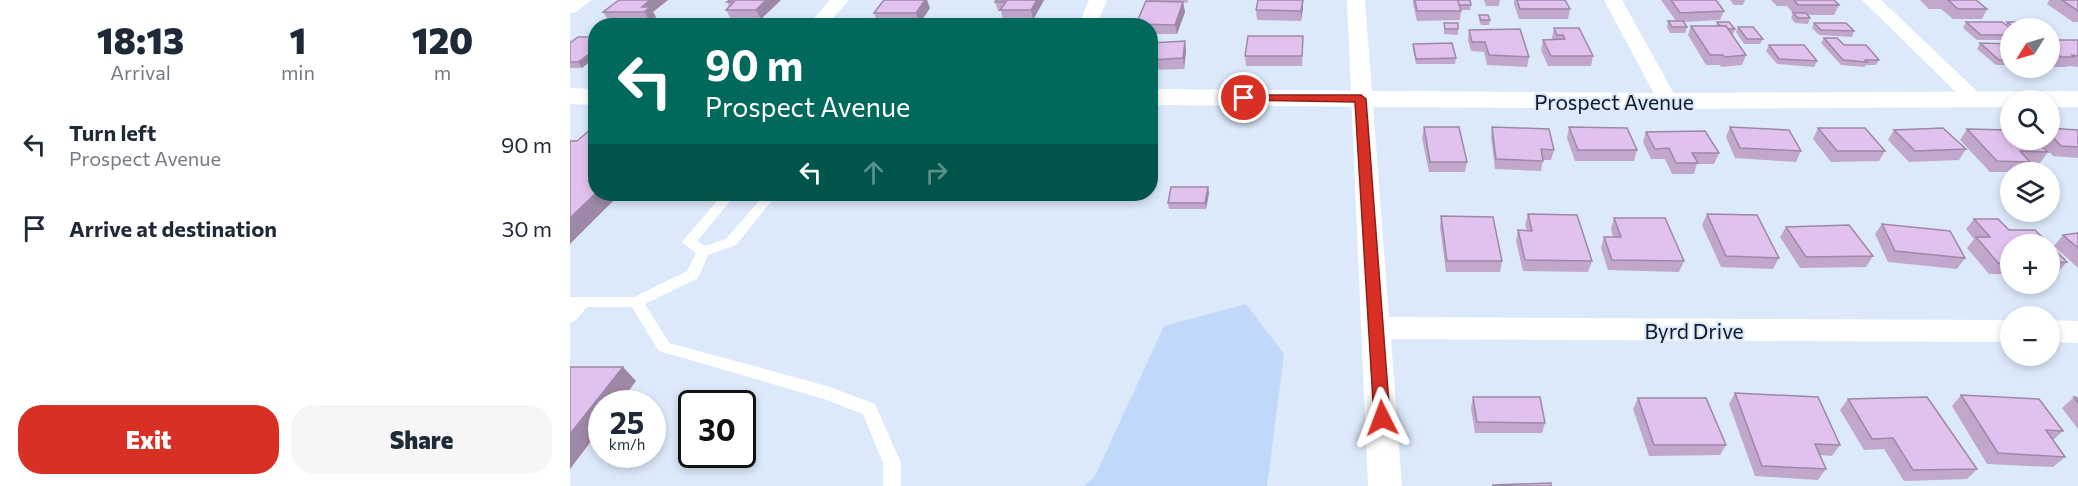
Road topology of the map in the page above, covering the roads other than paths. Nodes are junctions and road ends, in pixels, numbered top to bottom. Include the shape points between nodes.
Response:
1 (582, 0) edge
2 (840, 0) edge
3 (1098, 0) edge
4 (1356, 0) edge
5 (1613, 0) edge
6 (1871, 0) edge
7 (570, 8) edge
8 (823, 18) edge
9 (1090, 18) edge
10 (570, 96) edge
11 (588, 96) edge
12 (1158, 97) edge
13 (1361, 99) junction
14 (1974, 99) junction
15 (2078, 99) edge
16 (1668, 101) junction
17 (724, 201) edge
18 (765, 201) edge
19 (703, 252) junction
20 (576, 302) edge
21 (636, 302) junction
22 (570, 317) edge
23 (1377, 328) junction
24 (2000, 331) edge
25 (2060, 332) edge
26 (2078, 332) edge
27 (892, 486) edge
28 (1385, 486) edge

1 - 7 street
2 - 8 street
3 - 9 street
4 - 13 street
5 - 16 street
6 - 14 street
10 - 11 street
12 - 13 street, Prospect Avenue
13 - 16 street, Prospect Avenue
13 - 23 street
14 - 15 street, Prospect Avenue
14 - 16 street, Prospect Avenue
17 - 19 lane via 689,242
18 - 19 lane via 731,242
19 - 21 lane via 693,274
20 - 21 lane
20 - 22 lane
21 - 27 lane via 664,348 827,393 869,409 892,463
23 - 24 street, Byrd Drive
23 - 28 street
25 - 26 street

